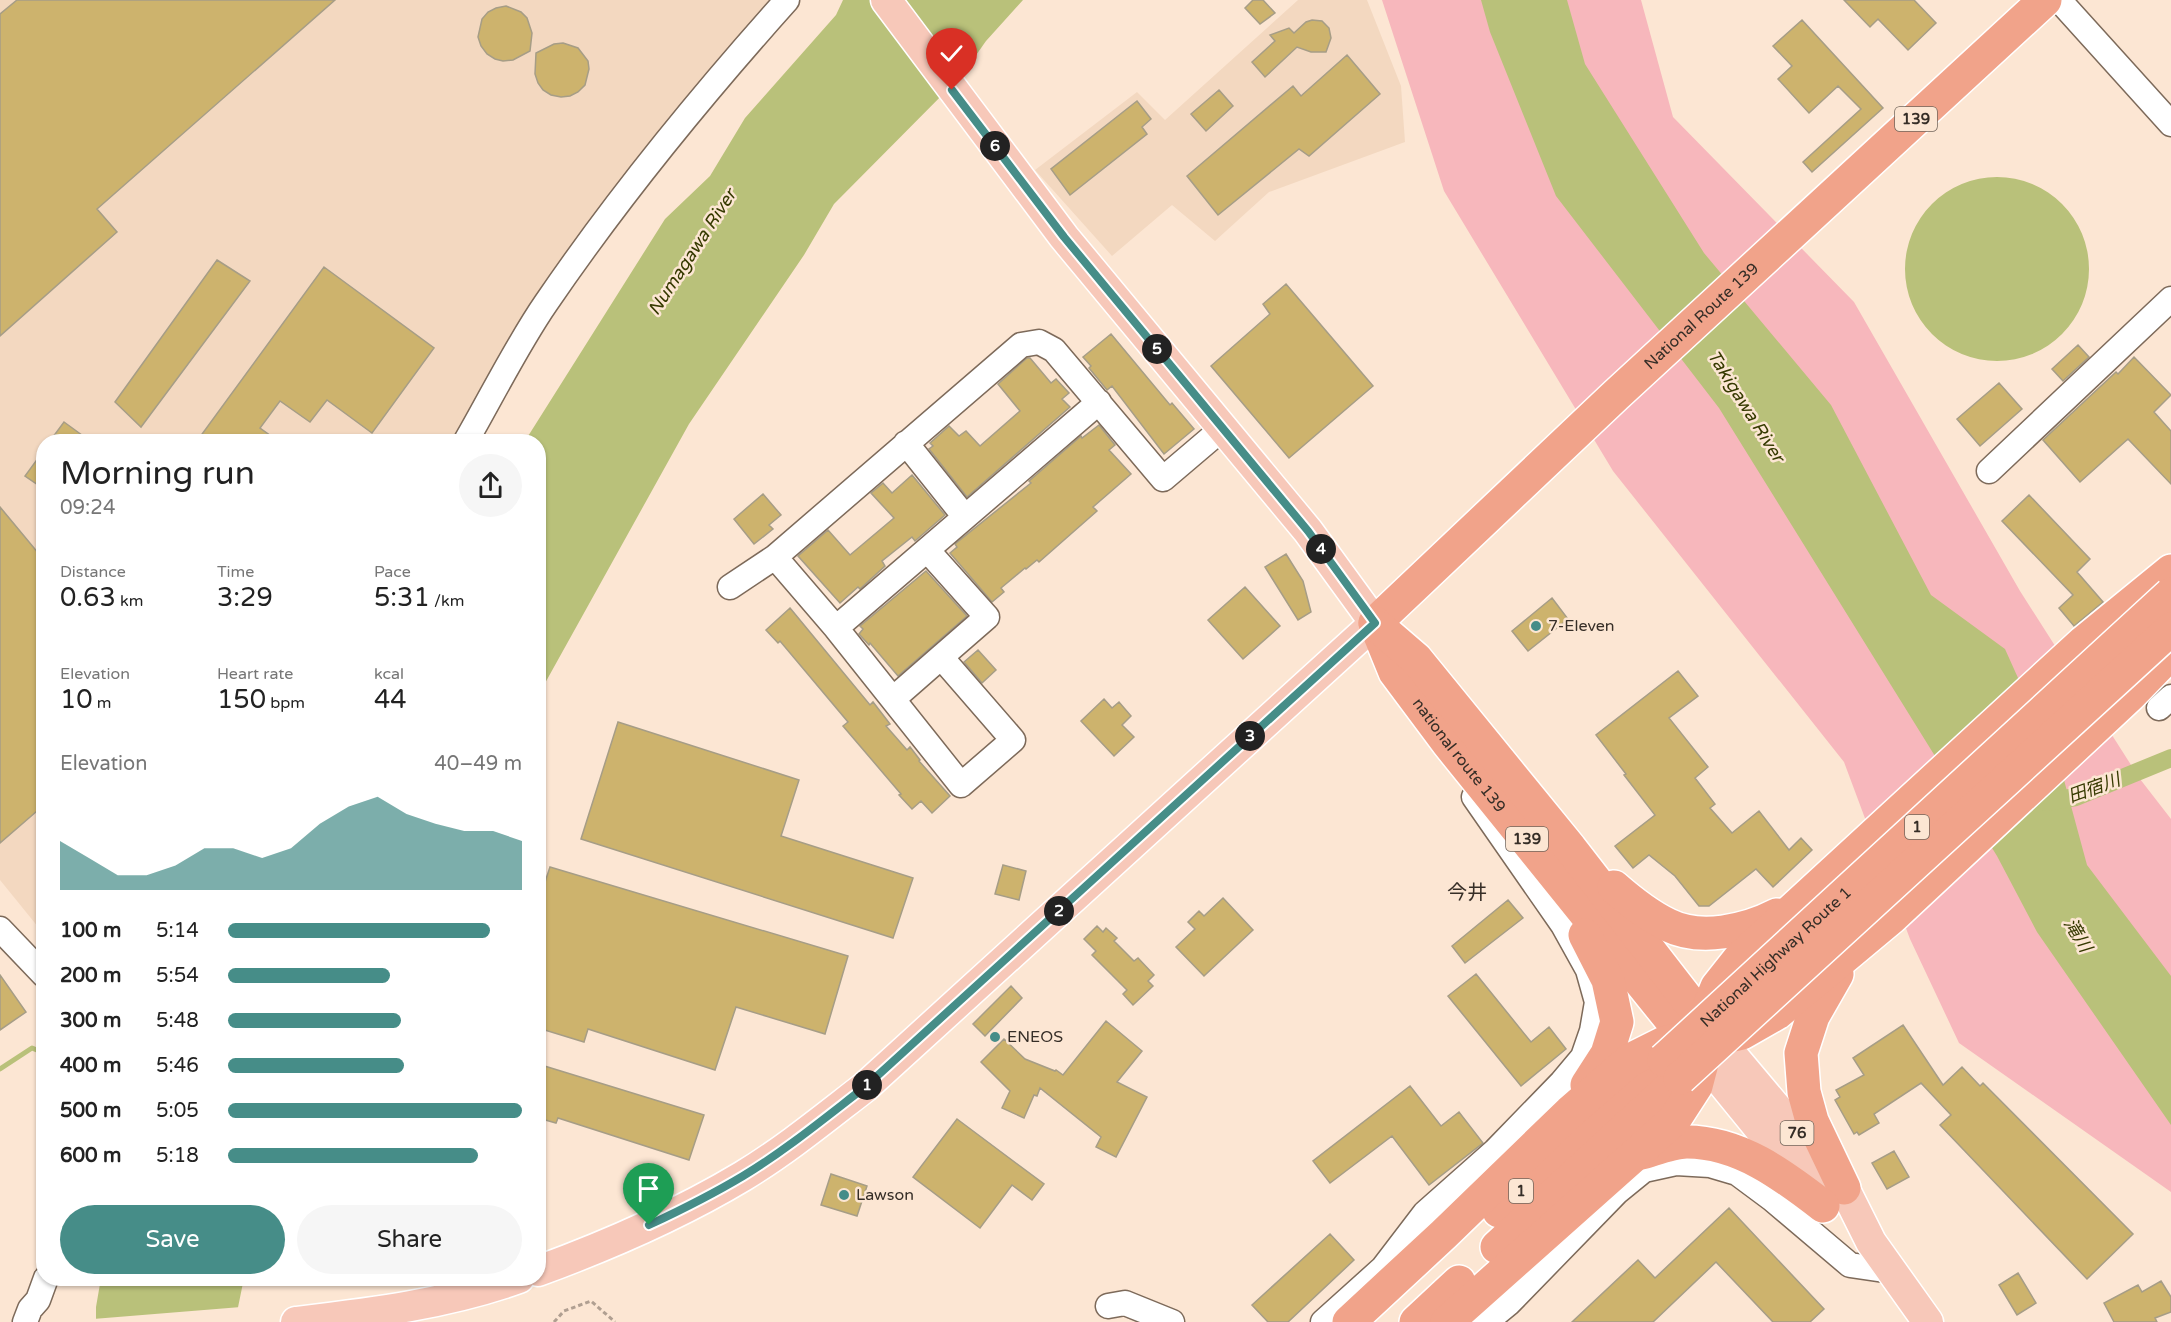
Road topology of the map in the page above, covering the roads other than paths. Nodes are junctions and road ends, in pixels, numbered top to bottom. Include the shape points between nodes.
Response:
1 (787, 0) edge
2 (886, 0) edge
3 (2045, 0) edge
4 (2058, 0) edge
5 (2171, 124) edge
6 (2171, 300) edge
7 (1100, 402) junction
8 (1223, 428) junction
9 (470, 434) edge
10 (906, 443) junction
11 (1989, 471) dead end
12 (965, 516) junction
13 (928, 551) junction
14 (775, 557) junction
15 (2171, 571) edge
16 (730, 587) dead end
17 (2171, 594) edge
18 (1375, 623) junction
19 (836, 628) junction
20 (2171, 629) edge
21 (2171, 653) edge
22 (941, 657) junction
23 (892, 699) junction
24 (1448, 742) junction
25 (1558, 855) junction
26 (1798, 904) junction
27 (0, 929) edge
28 (1846, 956) junction
29 (36, 967) edge
30 (1703, 1039) junction
31 (1570, 1112) junction
32 (1637, 1154) junction
33 (1833, 1197) junction
34 (546, 1268) edge
35 (1891, 1271) junction
36 (43, 1286) edge
37 (495, 1286) edge
38 (1108, 1306) dead end
39 (1921, 1312) edge
40 (25, 1322) edge
41 (296, 1322) edge
42 (1172, 1322) edge
43 (1323, 1322) edge
44 (1349, 1322) edge
45 (1379, 1322) edge
46 (1416, 1322) edge
47 (1447, 1322) edge
48 (1486, 1322) edge
49 (1944, 1322) edge

1 - 9 street via 628,188 545,304
2 - 8 main road via 1064,237
3 - 18 highway, National Route 139 / 139
4 - 5 street
6 - 11 street
7 - 8 street via 1163,479
7 - 10 street via 1054,350 1039,342 1021,345
7 - 12 street
8 - 18 main road via 1308,531
10 - 12 street
10 - 14 street
12 - 13 street
13 - 19 street
13 - 22 street via 987,617
14 - 16 street
14 - 19 street
15 - 26 highway, 1 via 2084,642
17 - 45 highway, National Highway Route 1 / 1, bridge
18 - 24 highway, national route 139 / 139 via 1395,672
18 - 25 highway, national route 139 / 139 via 1416,659
18 - 34 main road via 874,1079 832,1112 745,1175 694,1204 605,1246
19 - 23 street
20 - 46 highway, National Highway Route 1 / 1, bridge
21 - 28 highway, 1
22 - 23 street
22 - 23 street via 1013,740 961,785
24 - 25 highway, national route 139 / 139
24 - 43 street via 1461,779 1563,925 1588,970 1597,1002 1592,1031 1583,1057 1562,1082 1495,1151 1425,1213 1383,1268
25 - 26 highway, 1 via 1669,926 1701,933 1732,932 1764,922
25 - 30 highway, national route 139 / 139
25 - 31 highway, 1 via 1608,980 1617,1022 1607,1054
26 - 30 highway, 1 via 1740,958 1717,987
27 - 29 street
28 - 30 highway, 1 via 1777,1013 1742,1033
28 - 33 highway, 1 via 1813,1016 1801,1053 1804,1092
30 - 31 highway, 1 via 1664,1043 1630,1060
30 - 32 highway, 1 via 1696,1086 1674,1120
30 - 33 main road, 76
31 - 44 highway, 1
32 - 33 highway, 1 via 1685,1142 1714,1144
32 - 47 highway, 1
33 - 35 main road, 76
35 - 39 main road, 76
35 - 48 street via 1850,1265 1737,1173 1710,1165 1676,1163 1644,1170 1617,1192
36 - 40 street
37 - 41 main road via 398,1310
38 - 42 street via 1125,1303
39 - 49 street

